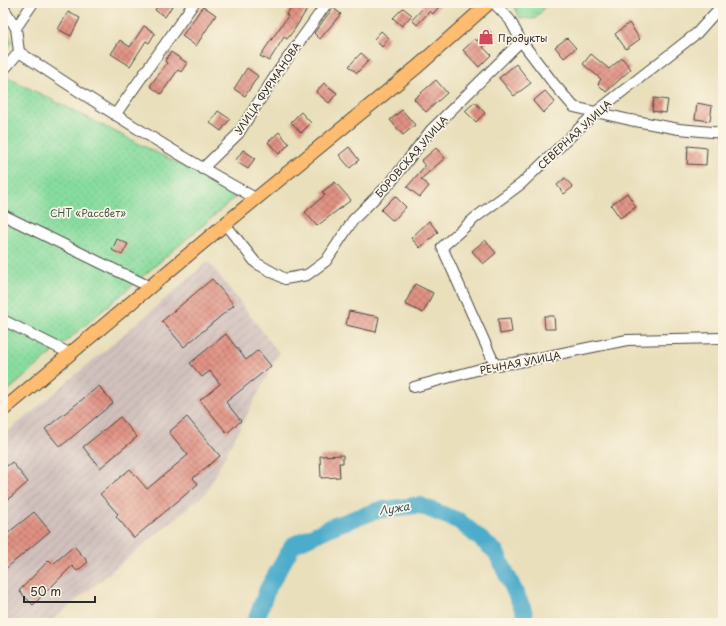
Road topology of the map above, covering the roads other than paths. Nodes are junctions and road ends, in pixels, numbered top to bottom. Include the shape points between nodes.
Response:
1 (33, 3) edge
2 (194, 3) edge
3 (327, 3) edge
4 (489, 3) edge
5 (494, 3) edge
6 (723, 4) edge
7 (3, 7) edge
8 (16, 28) junction
9 (521, 41) junction
10 (19, 52) junction
11 (3, 71) edge
12 (596, 112) junction
13 (115, 115) junction
14 (723, 133) edge
15 (202, 169) junction
16 (257, 199) junction
17 (3, 215) edge
18 (225, 224) junction
19 (150, 287) junction
20 (3, 320) edge
21 (723, 338) edge
22 (71, 354) junction
23 (495, 365) junction
24 (414, 387) dead end
25 (3, 410) edge

1 - 8 street
2 - 13 street
3 - 15 street, УЛИЦА ФУРМАНОВА via 277,73 238,134
4 - 16 main road via 417,67
5 - 9 street via 510,20
6 - 12 street, СЕВЕРНАЯ УЛИЦА via 697,33
7 - 8 street
8 - 10 street
9 - 12 street via 574,107
9 - 18 street, БОРОВСКАЯ УЛИЦА via 431,130 391,182 353,220 326,261 307,276 284,279 256,263
10 - 11 street
10 - 13 street
12 - 14 street via 679,129
12 - 23 street, СЕВЕРНАЯ УЛИЦА via 521,184 476,217 442,247
13 - 15 street
15 - 16 street
16 - 18 main road
17 - 19 street
18 - 19 main road
19 - 22 main road
20 - 22 street
21 - 23 street, РЕЧНАЯ УЛИЦА via 627,340
22 - 25 main road
23 - 24 street, РЕЧНАЯ УЛИЦА

